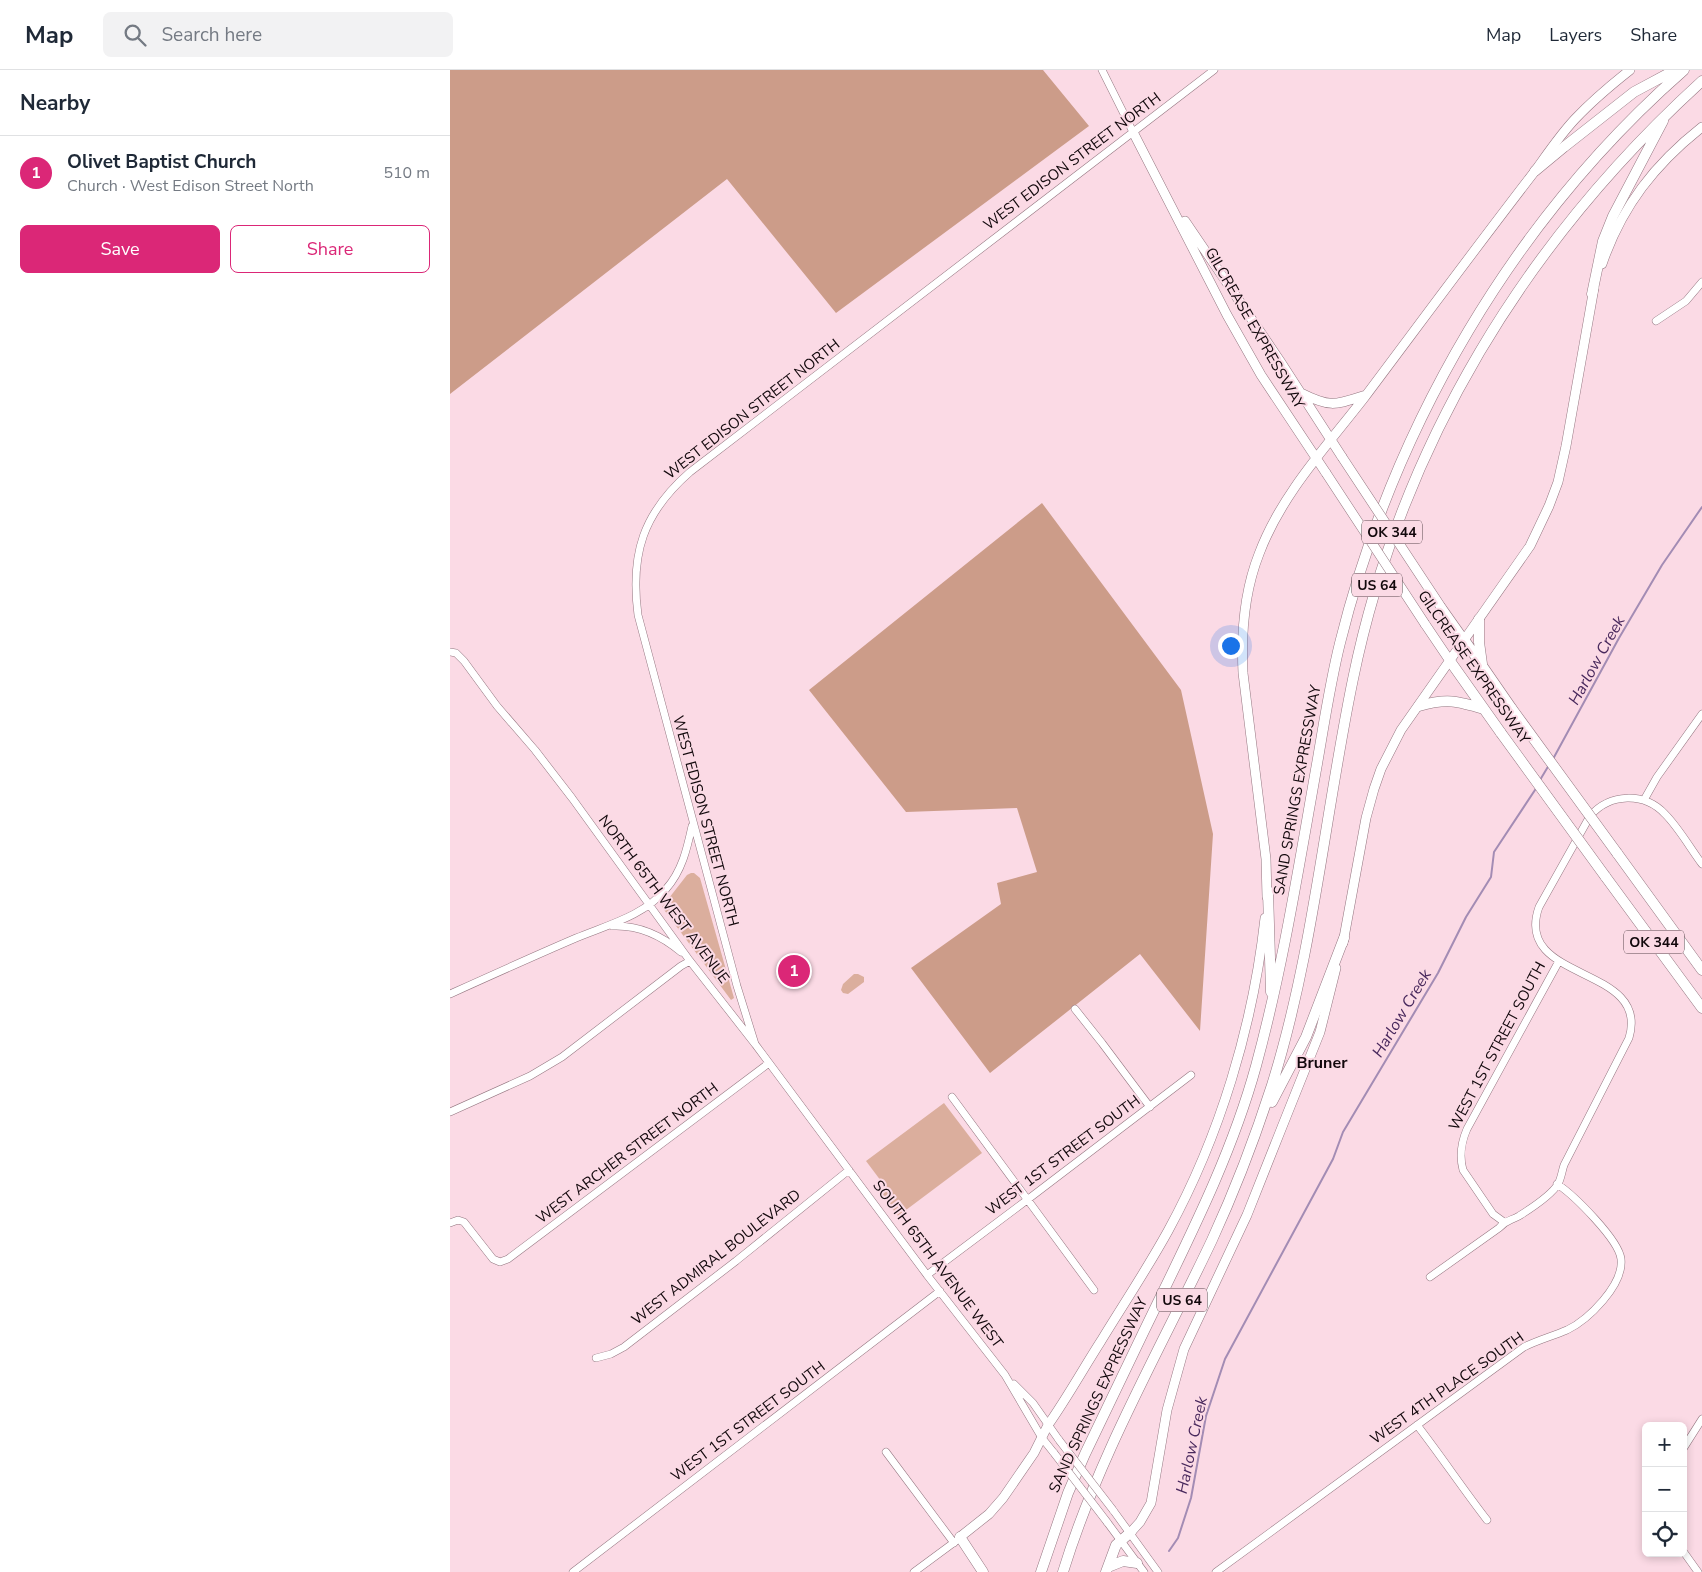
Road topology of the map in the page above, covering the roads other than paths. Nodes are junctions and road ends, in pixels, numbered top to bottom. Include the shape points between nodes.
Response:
1 (1102, 70) edge
2 (1214, 70) edge
3 (1630, 70) edge
4 (1674, 70) edge
5 (1684, 70) edge
6 (1702, 81) edge
7 (1667, 114) junction
8 (1702, 127) edge
9 (1133, 132) junction
10 (1535, 171) junction
11 (1169, 199) junction
12 (1702, 282) edge
13 (1592, 294) junction
14 (1656, 322) dead end
15 (1301, 393) junction
16 (1366, 395) junction
17 (1332, 440) junction
18 (1316, 459) junction
19 (1479, 619) junction
20 (1464, 641) junction
21 (450, 652) edge
22 (1450, 661) junction
23 (1483, 667) junction
24 (1419, 706) junction
25 (1484, 709) junction
26 (1702, 714) edge
27 (1644, 800) junction
28 (692, 823) junction
29 (1702, 864) edge
30 (1268, 891) junction
31 (650, 905) junction
32 (608, 926) junction
33 (1344, 938) junction
34 (690, 961) junction
35 (1559, 961) junction
36 (1702, 970) edge
37 (450, 994) edge
38 (1272, 1008) junction
39 (1702, 1008) edge
40 (1075, 1009) dead end
41 (756, 1044) junction
42 (770, 1063) junction
43 (1191, 1075) dead end
44 (952, 1097) dead end
45 (1150, 1107) junction
46 (450, 1112) edge
47 (1256, 1131) junction
48 (850, 1170) junction
49 (1558, 1184) junction
50 (1027, 1200) junction
51 (1504, 1222) junction
52 (450, 1223) edge
53 (927, 1275) junction
54 (1430, 1277) dead end
55 (1094, 1290) dead end
56 (940, 1292) junction
57 (596, 1358) dead end
58 (1005, 1375) junction
59 (1702, 1419) edge
60 (1048, 1425) junction
61 (1417, 1425) junction
62 (1042, 1438) junction
63 (1687, 1443) edge
64 (886, 1452) dead end
65 (1487, 1520) dead end
66 (1130, 1532) junction
67 (957, 1540) junction
68 (1120, 1540) junction
69 (1687, 1557) edge
70 (1137, 1563) junction
71 (1107, 1570) edge
72 (572, 1572) edge
73 (914, 1572) edge
74 (983, 1572) edge
75 (1041, 1572) edge
76 (1062, 1572) edge
77 (1144, 1572) edge
78 (1158, 1572) edge
79 (1216, 1572) edge
80 (1698, 1572) edge

1 - 9 street
2 - 9 street, WEST EDISON STREET NORTH
3 - 10 main road via 1574,119
4 - 10 highway via 1634,92
5 - 38 highway, SAND SPRINGS EXPRESSWAY / US 64 via 1588,167 1509,268 1443,376 1408,447 1378,520 1340,643
6 - 7 highway, US 64
7 - 13 highway via 1613,216 1603,241
7 - 47 highway, US 64 via 1592,193 1527,277 1462,383 1408,497 1364,630 1294,1000 1281,1057
8 - 13 main road via 1668,156 1634,198 1614,234
9 - 11 main road, GILCREASE EXPRESSWAY
9 - 28 street, WEST EDISON STREET NORTH via 690,472 672,489 651,518 636,564 638,615
10 - 16 main road
11 - 15 main road, GILCREASE EXPRESSWAY
11 - 18 main road, GILCREASE EXPRESSWAY via 1208,280 1261,375
12 - 14 street via 1686,301
13 - 19 main road via 1566,446 1550,506 1530,546
15 - 16 main road via 1320,402 1335,404
15 - 17 main road, GILCREASE EXPRESSWAY
16 - 17 main road
17 - 18 main road
17 - 20 main road, GILCREASE EXPRESSWAY / OK 344, bridge
18 - 22 main road, GILCREASE EXPRESSWAY / OK 344, bridge
18 - 30 main road via 1272,523 1259,554 1244,610 1243,673
19 - 20 main road
19 - 23 highway
20 - 22 main road
20 - 23 highway, GILCREASE EXPRESSWAY / OK 344
21 - 31 street, NORTH 65TH WEST AVENUE via 464,661 535,750
22 - 24 main road
22 - 25 highway, GILCREASE EXPRESSWAY / OK 344
23 - 36 highway, GILCREASE EXPRESSWAY / OK 344, bridge
24 - 25 highway via 1450,700
24 - 33 main road via 1391,748 1374,789
25 - 39 highway, GILCREASE EXPRESSWAY / OK 344, bridge
26 - 27 street
27 - 29 street via 1666,814
27 - 35 street, WEST 1ST STREET SOUTH via 1618,799 1596,809 1539,908 1535,923 1537,936 1544,949
28 - 31 street via 676,876
28 - 41 street, WEST EDISON STREET NORTH
30 - 38 highway
30 - 60 main road via 1257,981 1240,1053 1199,1165 1151,1262
31 - 32 street
31 - 34 street, NORTH 65TH WEST AVENUE
32 - 34 street via 629,926 647,932 668,942
32 - 37 street
33 - 47 highway via 1306,1037
33 - 66 main road via 1320,1032 1247,1215 1184,1349 1167,1410 1151,1503
34 - 41 street, NORTH 65TH WEST AVENUE
34 - 46 street via 562,1057 530,1076
35 - 49 street via 1618,993 1631,1013 1632,1028 1564,1165
35 - 51 street, WEST 1ST STREET SOUTH via 1467,1129 1461,1147 1463,1170 1493,1214
38 - 75 highway, SAND SPRINGS EXPRESSWAY / US 64 via 1244,1106 1217,1178 1085,1454
40 - 45 street
41 - 42 street, NORTH 65TH WEST AVENUE
42 - 48 street, NORTH 65TH WEST AVENUE
42 - 52 street, WEST ARCHER STREET NORTH via 514,1255 500,1262 489,1255 464,1222
43 - 45 street, WEST 1ST STREET SOUTH
44 - 50 street
45 - 50 street, WEST 1ST STREET SOUTH
47 - 76 highway, US 64 via 1212,1240 1102,1466
48 - 53 street, SOUTH 65TH AVENUE WEST
48 - 57 street, WEST ADMIRAL BOULEVARD via 624,1347
49 - 51 street via 1527,1211
49 - 61 street, WEST 4TH PLACE SOUTH via 1569,1192 1617,1248 1621,1268 1612,1288 1580,1322 1524,1346
50 - 53 street, WEST 1ST STREET SOUTH
50 - 55 street
51 - 54 street
53 - 56 street, SOUTH 65TH AVENUE WEST
56 - 58 street, SOUTH 65TH AVENUE WEST
56 - 72 street, WEST 1ST STREET SOUTH
58 - 60 street, SOUTH 65TH AVENUE WEST via 1033,1403
58 - 62 street, SOUTH 65TH AVENUE WEST
59 - 63 street
60 - 62 main road
60 - 66 street, SOUTH 65TH AVENUE WEST, bridge
61 - 65 street
61 - 79 street, WEST 4TH PLACE SOUTH
62 - 67 main road via 996,1507
62 - 68 street, SOUTH 65TH AVENUE WEST, bridge
64 - 67 street
66 - 68 highway
66 - 78 street, SOUTH 65TH AVENUE WEST
67 - 73 street
67 - 74 highway
68 - 70 street, SOUTH 65TH AVENUE WEST
68 - 71 highway
69 - 80 street
70 - 71 highway via 1123,1561
70 - 77 street, SOUTH 65TH AVENUE WEST

